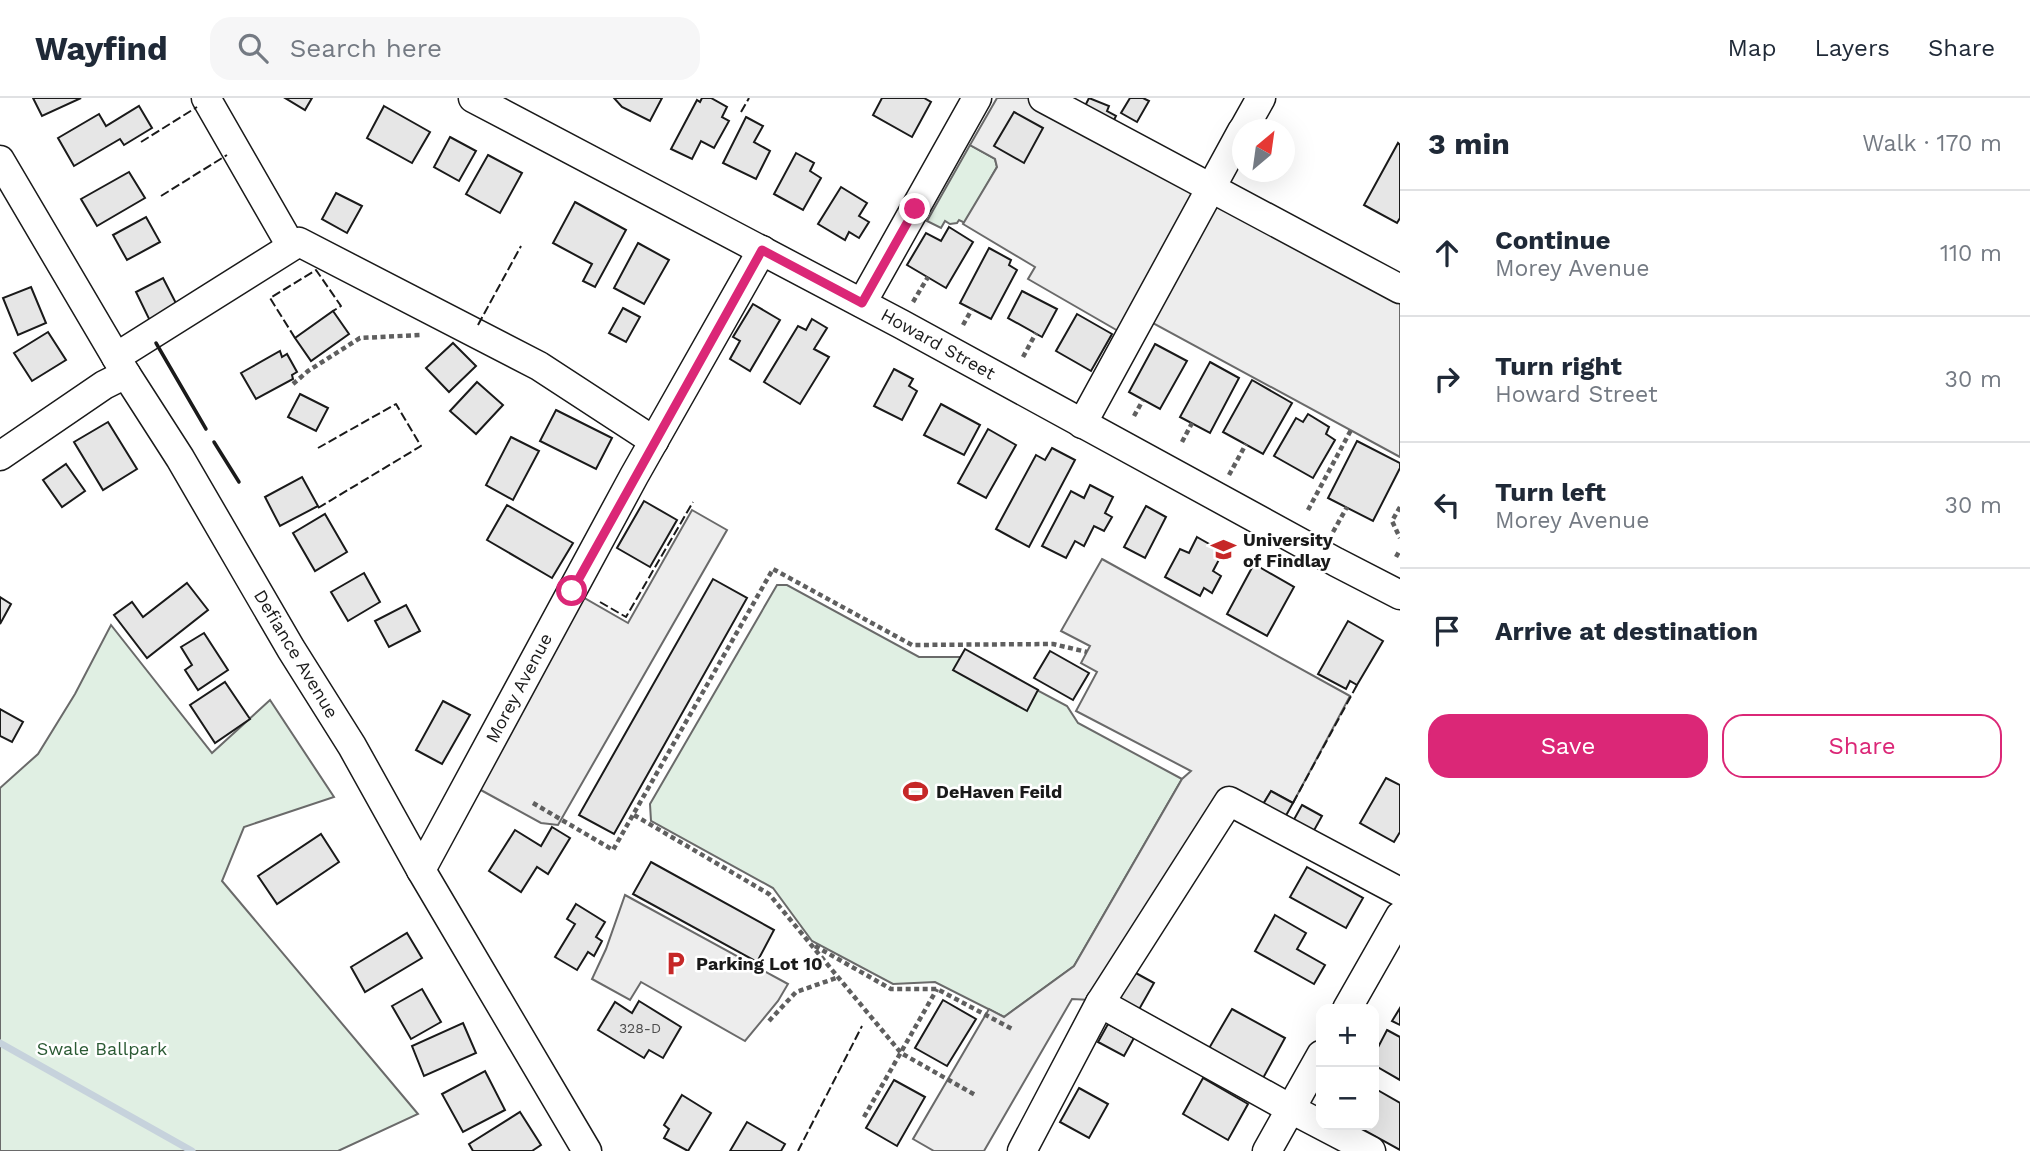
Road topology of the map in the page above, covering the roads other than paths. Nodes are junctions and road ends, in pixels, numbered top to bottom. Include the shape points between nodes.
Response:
1 (206, 98) edge
2 (473, 98) edge
3 (977, 98) edge
4 (1043, 98) edge
5 (1261, 98) edge
6 (1249, 119) edge
7 (1232, 150) edge
8 (0, 160) edge
9 (1211, 188) junction
10 (291, 246) junction
11 (762, 250) junction
12 (1400, 289) edge
13 (862, 303) junction
14 (121, 365) junction
15 (1082, 424) junction
16 (654, 441) junction
17 (0, 456) edge
18 (1400, 595) edge
19 (421, 870) junction
20 (1400, 892) edge
21 (1400, 915) edge
22 (1100, 1003) junction
23 (1350, 1004) edge
24 (1316, 1064) edge
25 (1291, 1110) junction
26 (587, 1151) edge
27 (1021, 1151) edge
28 (1268, 1151) edge
29 (1371, 1151) edge

1 - 10 street
2 - 11 street, Howard Street
3 - 13 street
4 - 9 street
5 - 6 street
7 - 9 street
8 - 14 street, Defiance Avenue
9 - 12 street
9 - 15 street
10 - 14 street
10 - 16 street via 299,242 540,366
11 - 13 street, Howard Street
11 - 16 street, Morey Avenue
13 - 15 street, Howard Street
14 - 17 street via 104,385
14 - 19 street, Defiance Avenue via 352,746
15 - 18 street, Howard Street
16 - 19 street, Morey Avenue
19 - 26 street, Defiance Avenue
20 - 22 street via 1229,801
21 - 23 street
22 - 25 street
22 - 27 street
24 - 25 street
25 - 28 street
25 - 29 street

